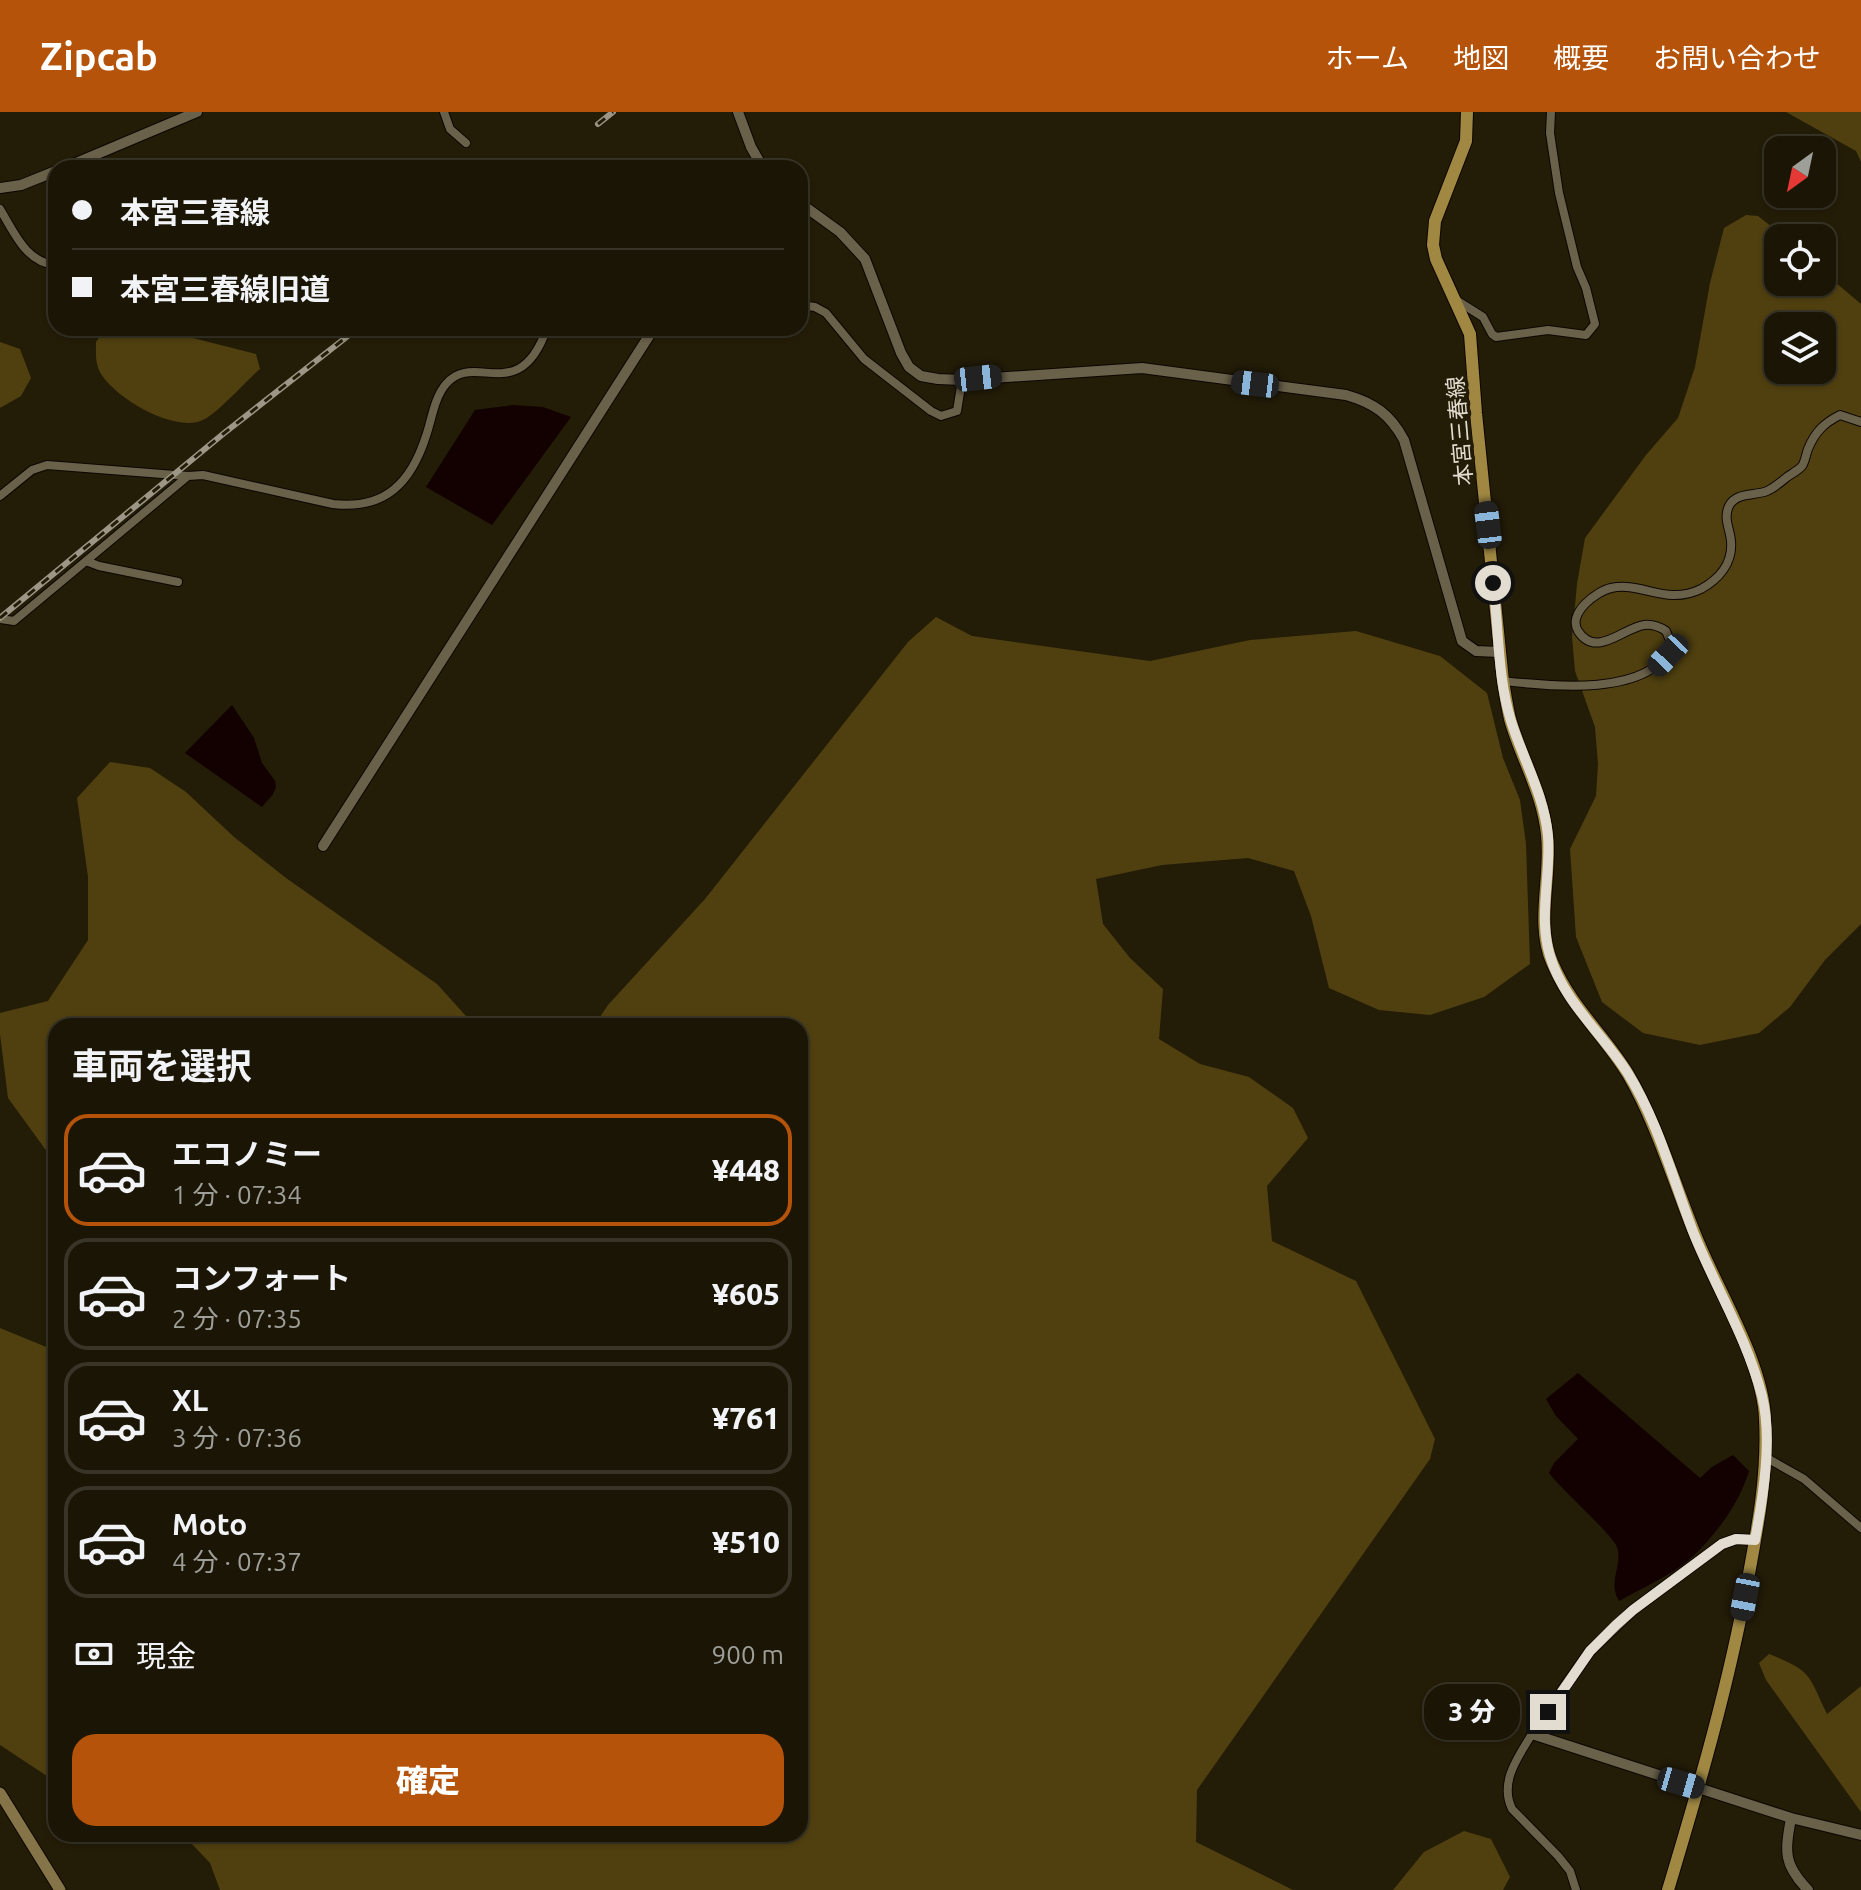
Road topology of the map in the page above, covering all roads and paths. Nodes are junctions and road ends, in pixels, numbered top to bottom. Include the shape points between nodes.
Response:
1 (197, 112) edge
2 (444, 112) edge
3 (738, 112) edge
4 (1467, 112) edge
5 (1551, 112) edge
6 (466, 143) dead end
7 (83, 160) edge
8 (756, 160) edge
9 (48, 174) edge
10 (0, 188) edge
11 (0, 209) edge
12 (808, 209) edge
13 (48, 264) edge
14 (1456, 300) junction
15 (808, 306) edge
16 (544, 336) edge
17 (649, 336) edge
18 (962, 380) junction
19 (1861, 422) edge
20 (188, 476) junction
21 (0, 496) edge
22 (86, 561) junction
23 (178, 582) dead end
24 (0, 619) edge
25 (1499, 652) junction
26 (1503, 681) junction
27 (323, 846) dead end
28 (1765, 1457) junction
29 (1861, 1528) edge
30 (1755, 1540) junction
31 (1532, 1734) junction
32 (1699, 1788) junction
33 (0, 1793) edge
34 (1791, 1818) junction
35 (1861, 1835) edge
36 (60, 1890) edge
37 (1576, 1890) edge
38 (1668, 1890) edge
39 (1808, 1890) edge

1 - 7 street
2 - 6 street via 450,129
3 - 8 street
4 - 14 main road, 本宮三春線 via 1466,141 1433,231 1436,259
5 - 14 street via 1559,193 1595,324 1586,335 1548,330 1496,337 1483,317
9 - 10 street
11 - 13 street via 32,256
12 - 18 street via 865,259 909,367 921,376
14 - 25 main road, 本宮三春線 via 1473,354
15 - 18 street via 826,313 864,359 941,416 957,411
16 - 20 street via 517,371 467,372 447,382 411,472 395,490 369,504 333,504
17 - 27 street
18 - 25 street via 1142,368 1363,400 1390,417 1404,440 1462,641 1476,651
19 - 26 street via 1840,415 1829,420 1818,429 1802,467 1766,491 1733,501 1726,520 1732,543 1727,566 1711,582 1697,591 1662,596 1611,588 1585,604 1576,625 1588,639 1608,642 1642,625 1666,631 1672,645 1657,667 1604,685
20 - 21 street via 47,465 32,470
20 - 22 street
22 - 23 street
22 - 24 street via 14,621
25 - 26 main road, 本宮三春線
26 - 28 main road, 本宮三春線 via 1548,836 1545,919 1550,957 1568,994 1626,1071 1653,1125 1754,1370 1763,1397
28 - 29 street via 1804,1479
28 - 30 main road, 本宮三春線
30 - 31 street via 1722,1544 1633,1610 1590,1651
30 - 32 main road, 本宮三春線
31 - 32 street
31 - 37 street via 1511,1772 1506,1797 1570,1871
32 - 34 street
32 - 38 main road, 本宮三春線
33 - 36 main road
34 - 35 street
34 - 39 street via 1787,1860

